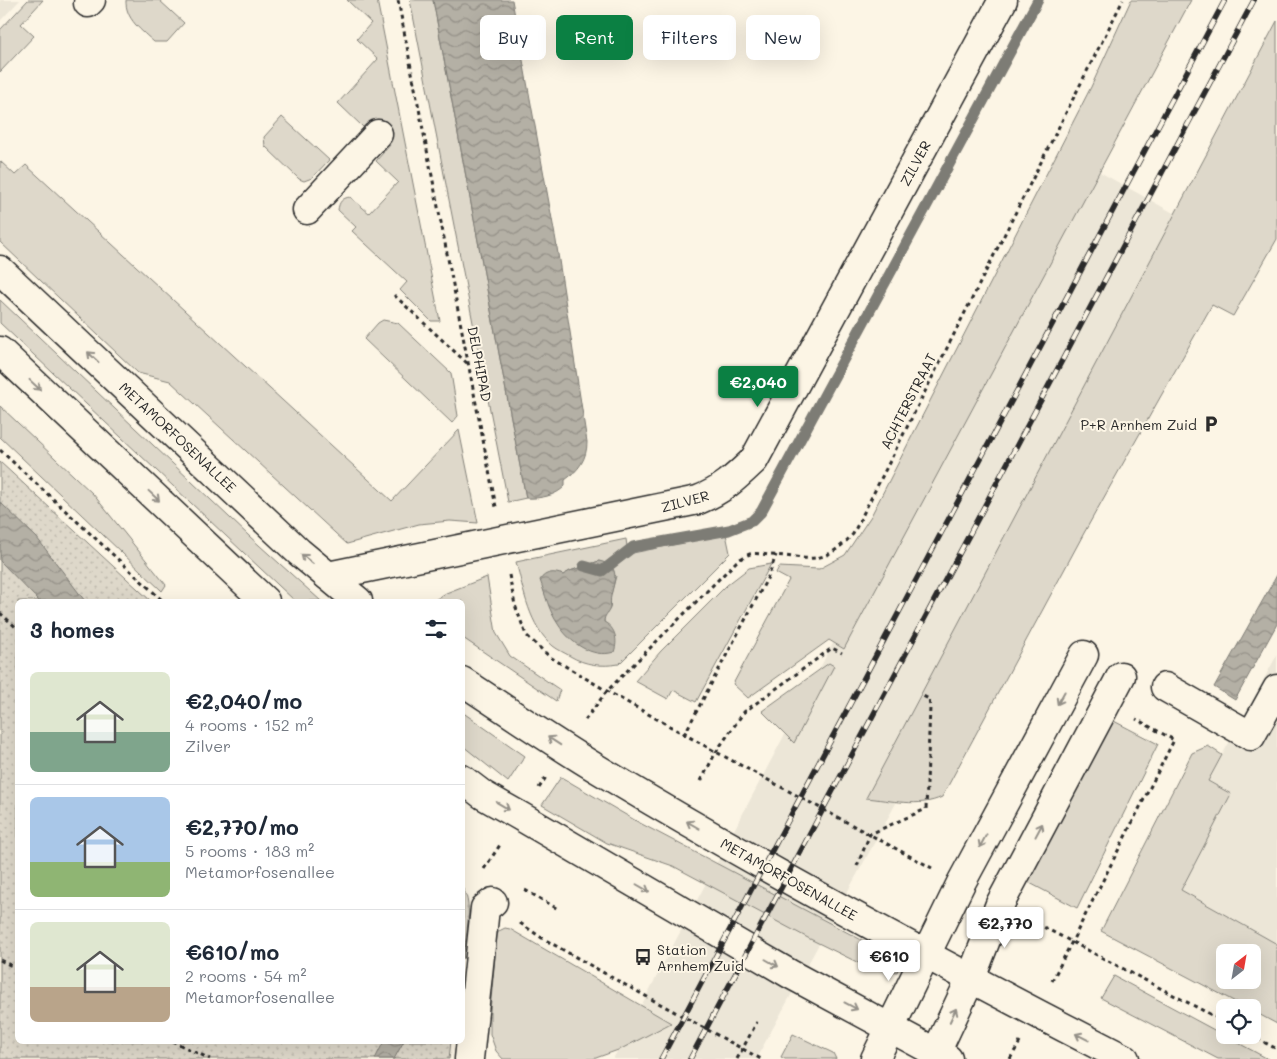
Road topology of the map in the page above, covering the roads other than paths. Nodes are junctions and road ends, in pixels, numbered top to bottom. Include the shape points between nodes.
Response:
1 (1003, 0) edge
2 (378, 134) dead end
3 (307, 210) dead end
4 (0, 270) edge
5 (0, 351) edge
6 (328, 576) junction
7 (263, 599) edge
8 (356, 599) edge
9 (1084, 655) dead end
10 (1121, 676) dead end
11 (465, 683) edge
12 (1165, 687) dead end
13 (1277, 689) edge
14 (465, 781) edge
15 (493, 902) road end
16 (926, 954) junction
17 (970, 978) junction
18 (890, 1028) junction
19 (939, 1057) edge
20 (469, 1059) edge
21 (875, 1059) edge
22 (1125, 1059) edge

1 - 6 main road, ZILVER via 754,460 730,483 698,500
2 - 3 main road
6 -> 4 main road, METAMORFOSENALLEE
5 -> 7 main road
6 - 8 main road, METAMORFOSENALLEE
9 -> 16 main road
17 -> 10 main road via 1000,904
16 -> 11 main road, METAMORFOSENALLEE via 735,850 599,770
12 - 13 main road via 1251,736
14 -> 18 main road via 782,969
15 - 20 main road via 485,908
16 - 17 main road, METAMORFOSENALLEE
16 - 18 main road
19 -> 17 main road
22 -> 17 main road, METAMORFOSENALLEE
18 - 19 main road
18 - 21 main road

